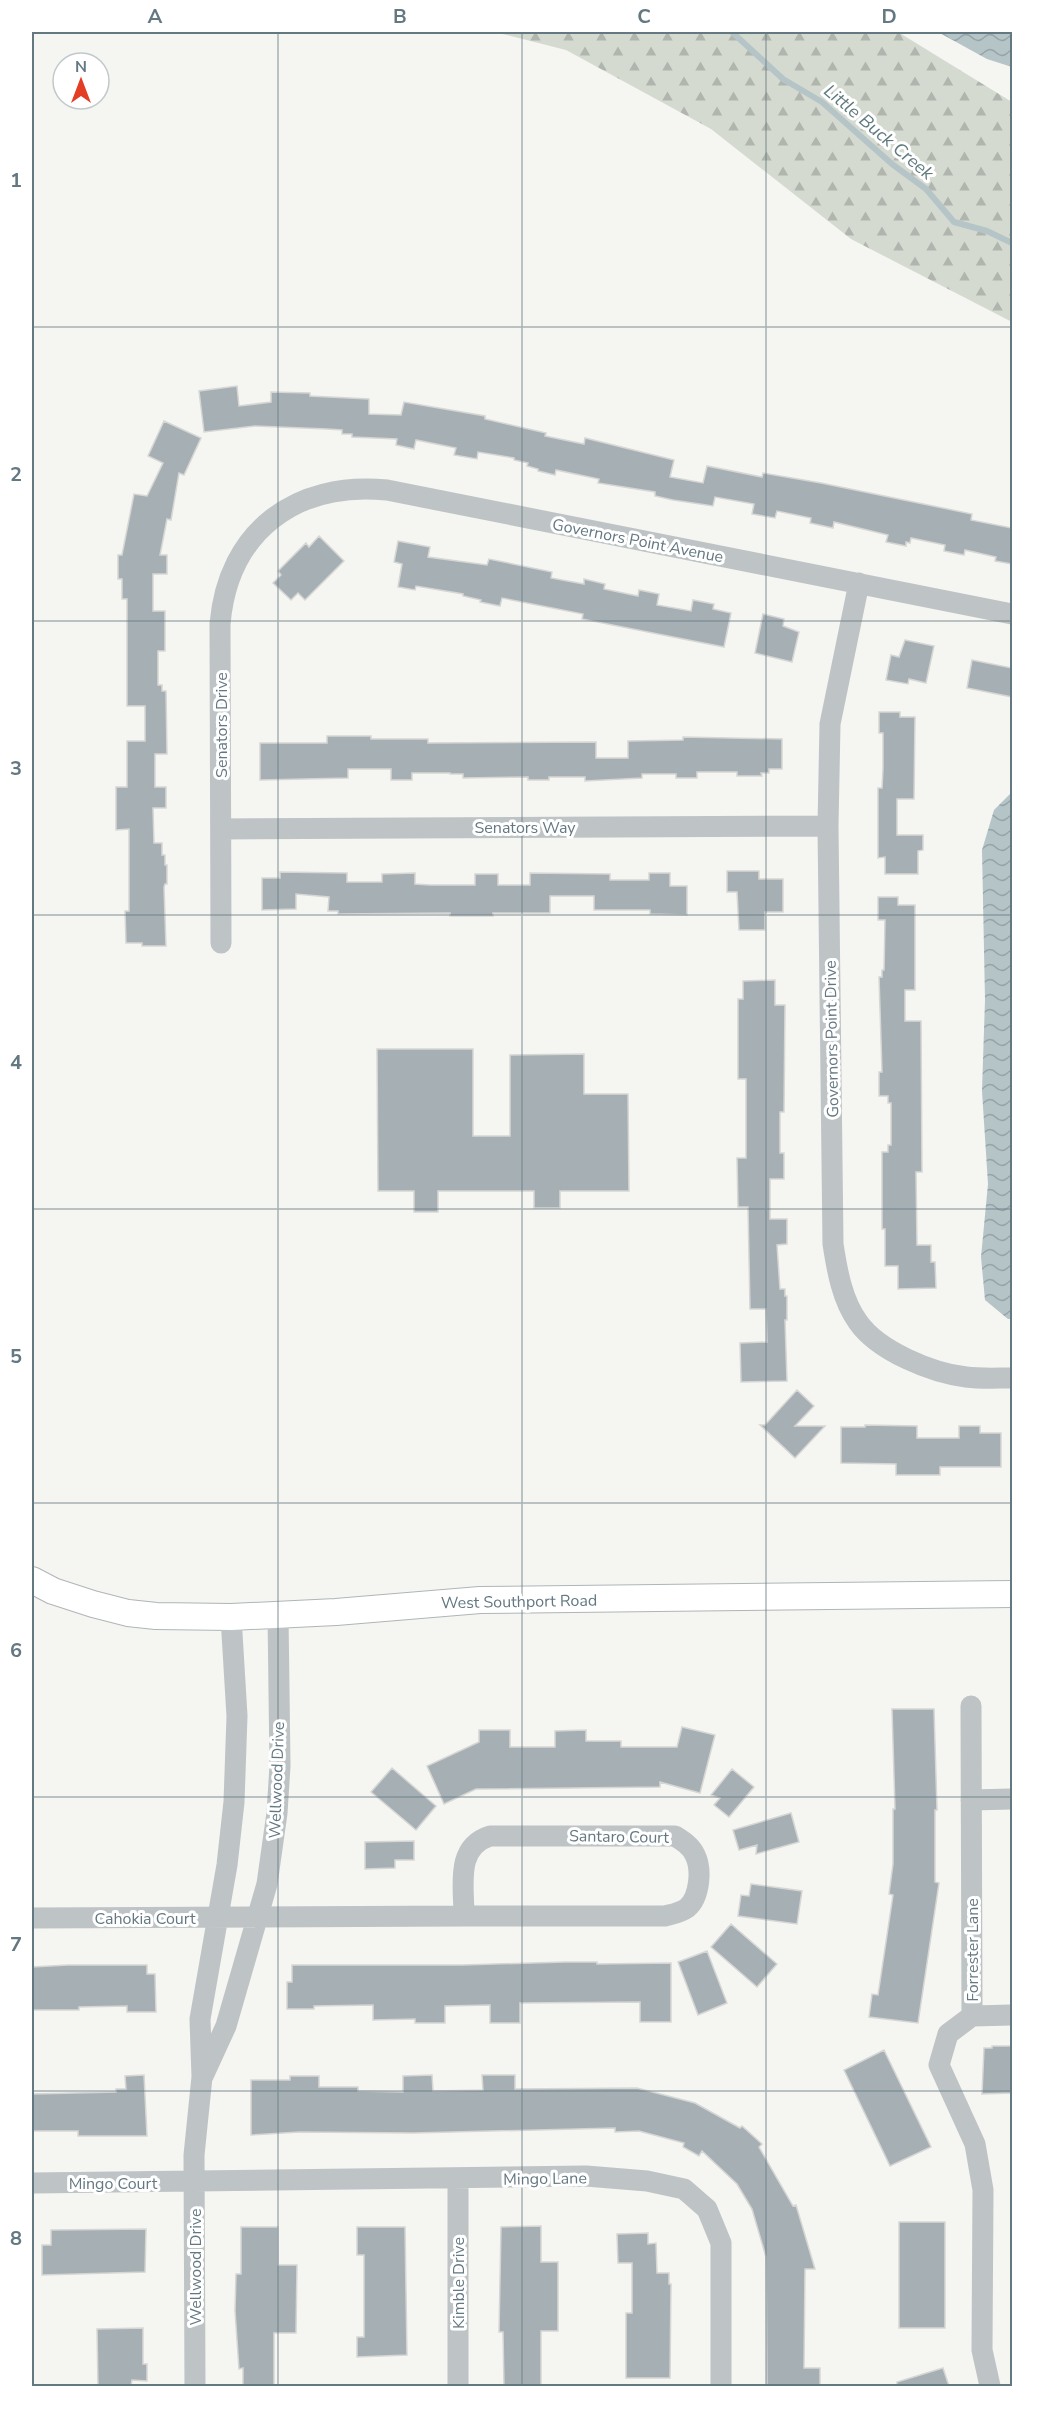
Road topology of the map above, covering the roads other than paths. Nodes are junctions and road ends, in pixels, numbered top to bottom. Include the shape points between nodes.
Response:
1 (269, 521) joint
2 (859, 583) junction
3 (1012, 614) edge
4 (828, 826) junction
5 (221, 829) junction
6 (221, 943) dead end
7 (1012, 1378) edge
8 (32, 1580) edge
9 (1012, 1594) edge
10 (278, 1615) junction
11 (231, 1617) junction
12 (971, 1706) dead end
13 (1012, 1799) edge
14 (971, 1800) junction
15 (464, 1916) junction
16 (258, 1917) junction
17 (32, 1918) edge
18 (217, 1918) junction
19 (1012, 2015) edge
20 (972, 2016) junction
21 (202, 2077) junction
22 (458, 2179) junction
23 (194, 2182) junction
24 (32, 2183) edge
25 (195, 2386) edge
26 (458, 2386) edge
27 (721, 2386) edge
28 (990, 2386) edge

1 - 2 street, Governors Point Avenue via 288,508 329,491 387,490
1 - 5 street, Senators Drive via 237,561 222,607
2 - 3 street, Governors Point Avenue
2 - 4 street, Governors Point Drive via 830,724
4 - 5 street, Senators Way
4 - 7 street, Governors Point Drive via 833,1244 838,1275 857,1321 870,1336 906,1358 959,1376
5 - 6 street, Senators Drive
8 - 11 main road, West Southport Road via 53,1591 128,1613
9 - 10 main road, West Southport Road via 480,1600
10 - 11 main road, West Southport Road
10 - 16 street, Wellwood Drive via 277,1813
11 - 18 street, Wellwood Drive via 236,1778
12 - 14 street, Forrester Lane
13 - 14 street
14 - 20 street, Forrester Lane
15 - 15 street, Santaro Court via 675,1914 686,1908 697,1893 697,1861 686,1842 675,1836 490,1836 475,1843 465,1859
15 - 16 street, Santaro Court
16 - 18 street, Cahokia Court
16 - 21 street, Wellwood Drive via 226,2026
17 - 18 street, Cahokia Court
18 - 21 street, Wellwood Drive via 200,2019
19 - 20 street
20 - 28 street, Forrester Lane via 948,2034 939,2065 975,2144 983,2190 982,2350
21 - 23 street, Wellwood Drive
22 - 23 street, Mingo Lane
22 - 26 street, Kimble Drive
22 - 27 street, Mingo Lane via 586,2176 647,2181 684,2189 707,2209 721,2243
23 - 24 street, Mingo Court
23 - 25 street, Wellwood Drive

